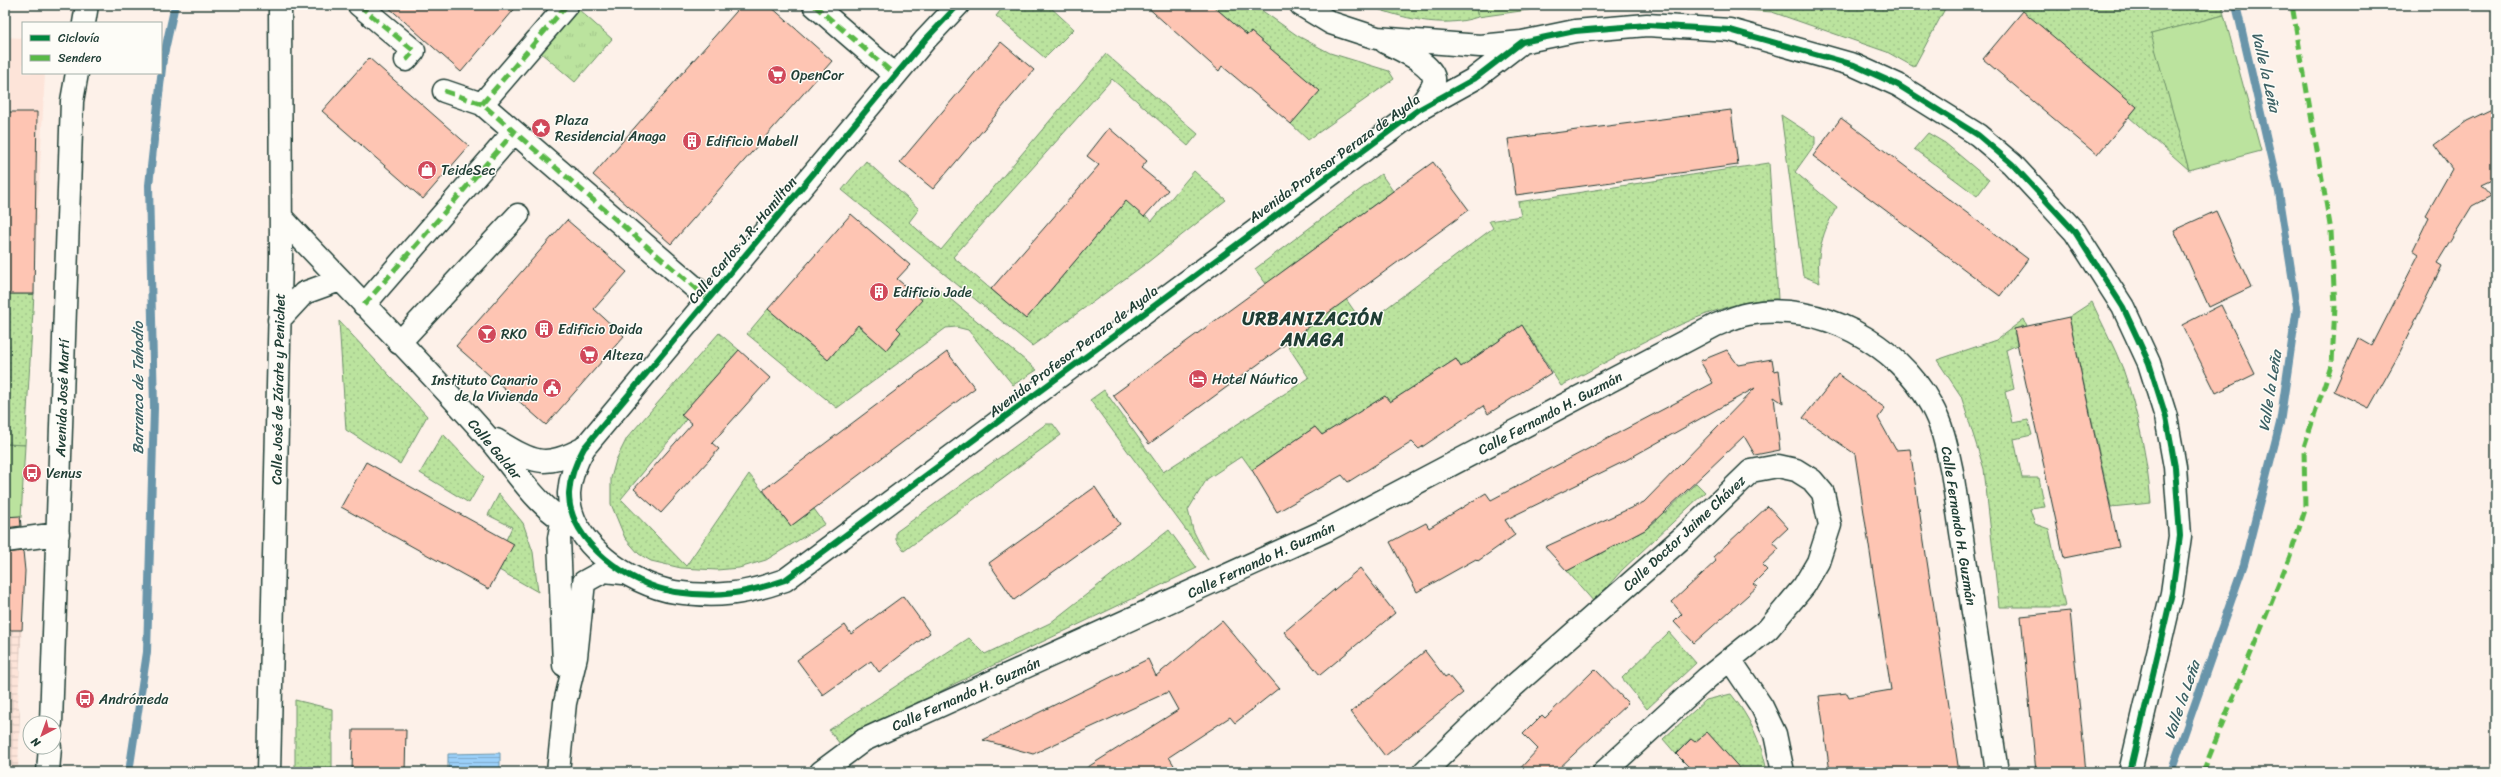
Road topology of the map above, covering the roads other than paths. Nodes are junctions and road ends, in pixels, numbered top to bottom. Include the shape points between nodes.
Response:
1 (87, 5) edge
2 (280, 5) edge
3 (359, 5) edge
4 (567, 5) edge
5 (814, 5) edge
6 (958, 5) edge
7 (1301, 5) edge
8 (84, 22) edge
9 (1377, 38) junction
10 (1522, 42) junction
11 (406, 60) dead end
12 (76, 74) edge
13 (895, 75) junction
14 (444, 91) dead end
15 (482, 104) junction
16 (1418, 110) junction
17 (514, 132) junction
18 (518, 215) dead end
19 (281, 217) junction
20 (340, 280) junction
21 (708, 299) junction
22 (364, 305) junction
23 (279, 320) junction
24 (399, 343) junction
25 (484, 432) junction
26 (584, 448) junction
27 (570, 526) junction
28 (58, 534) junction
29 (5, 541) edge
30 (622, 573) junction
31 (1731, 661) junction
32 (565, 703) junction
33 (51, 715) edge
34 (49, 755) edge
35 (48, 772) edge
36 (269, 772) edge
37 (558, 772) edge
38 (822, 772) edge
39 (1424, 772) edge
40 (1604, 772) edge
41 (1783, 772) edge
42 (1997, 772) edge
43 (2130, 772) edge

1 - 8 street
2 - 19 street, Calle José de Zárate y Penichet
3 - 11 street via 414,51
4 - 15 street
5 - 13 street
6 - 13 street, Calle Carlos J.R. Hamilton
7 - 9 street via 1331,23
9 - 10 street via 1480,46
9 - 16 street via 1425,65 1434,76 1434,84
10 - 16 street, Avenida Profesor Peraza de Ayala via 1474,79
10 - 43 street, Avenida Profesor Peraza de Ayala via 1575,31 1648,25 1722,30 1762,37 1854,65 1898,85 1978,135 2012,164 2075,232 2123,307 2149,363 2166,417 2175,467 2180,536 2172,593
12 - 28 street, Avenida José Martí via 72,101
13 - 21 street, Calle Carlos J.R. Hamilton
14 - 15 street
15 - 17 street
16 - 30 street, Avenida Profesor Peraza de Ayala via 785,580 752,592 721,595 675,592 652,586
17 - 21 street
17 - 22 street
18 - 24 street
19 - 20 street, Calle Galdar
19 - 23 street, Calle José de Zárate y Penichet
20 - 22 street, Calle Galdar
20 - 23 street via 304,293
21 - 26 street, Calle Carlos J.R. Hamilton
22 - 24 street, Calle Galdar
23 - 36 street, Calle José de Zárate y Penichet
24 - 25 street, Calle Galdar
25 - 26 street via 526,459 532,460 545,462 562,459
25 - 27 street, Calle Galdar via 533,495
26 - 27 street, Calle Carlos J.R. Hamilton via 573,466
27 - 30 street, Avenida Profesor Peraza de Ayala
27 - 32 street, Calle Carlos J.R. Hamilton via 560,538
28 - 29 street
28 - 33 street, Avenida José Martí
30 - 32 street via 604,571 584,582 576,657
31 - 39 street, Calle Doctor Jaime Chávez via 1768,629 1804,586 1818,562 1830,525 1822,493 1812,480 1796,470 1778,466 1750,471 1683,537 1508,691
31 - 40 street, Calle Doctor Jaime Chávez via 1707,678
31 - 41 street via 1762,707 1775,734
32 - 37 street
34 - 35 street
38 - 42 street, Calle Fernando H. Guzmán via 864,740 1329,530 1716,325 1748,314 1783,312 1815,316 1858,333 1894,358 1911,376 1932,406 1945,439 1952,472

